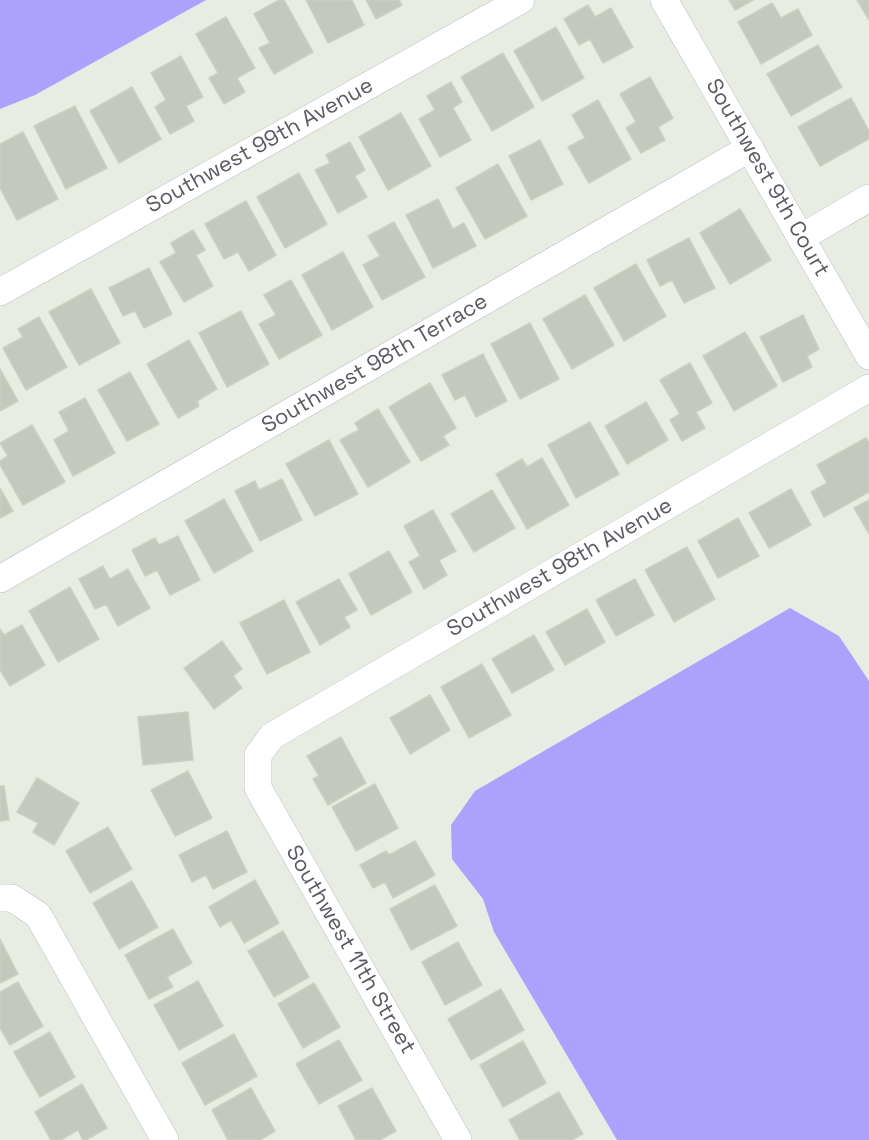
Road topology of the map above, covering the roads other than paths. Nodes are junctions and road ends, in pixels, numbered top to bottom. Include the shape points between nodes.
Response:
1 (521, 0) edge
2 (664, 0) edge
3 (750, 148) junction
4 (869, 198) edge
5 (802, 237) junction
6 (0, 292) edge
7 (869, 356) edge
8 (869, 388) edge
9 (0, 579) edge
10 (258, 755) joint
11 (6, 898) edge
12 (165, 1140) edge
13 (458, 1140) edge

1 - 6 street, Southwest 99th Avenue
2 - 3 street, Southwest 9th Court
3 - 5 street, Southwest 9th Court
3 - 9 street, Southwest 98th Terrace
4 - 5 street
5 - 7 street, Southwest 9th Court
8 - 10 street, Southwest 98th Avenue via 272,736
10 - 13 street, Southwest 11th Street via 258,788
11 - 12 street via 38,915

